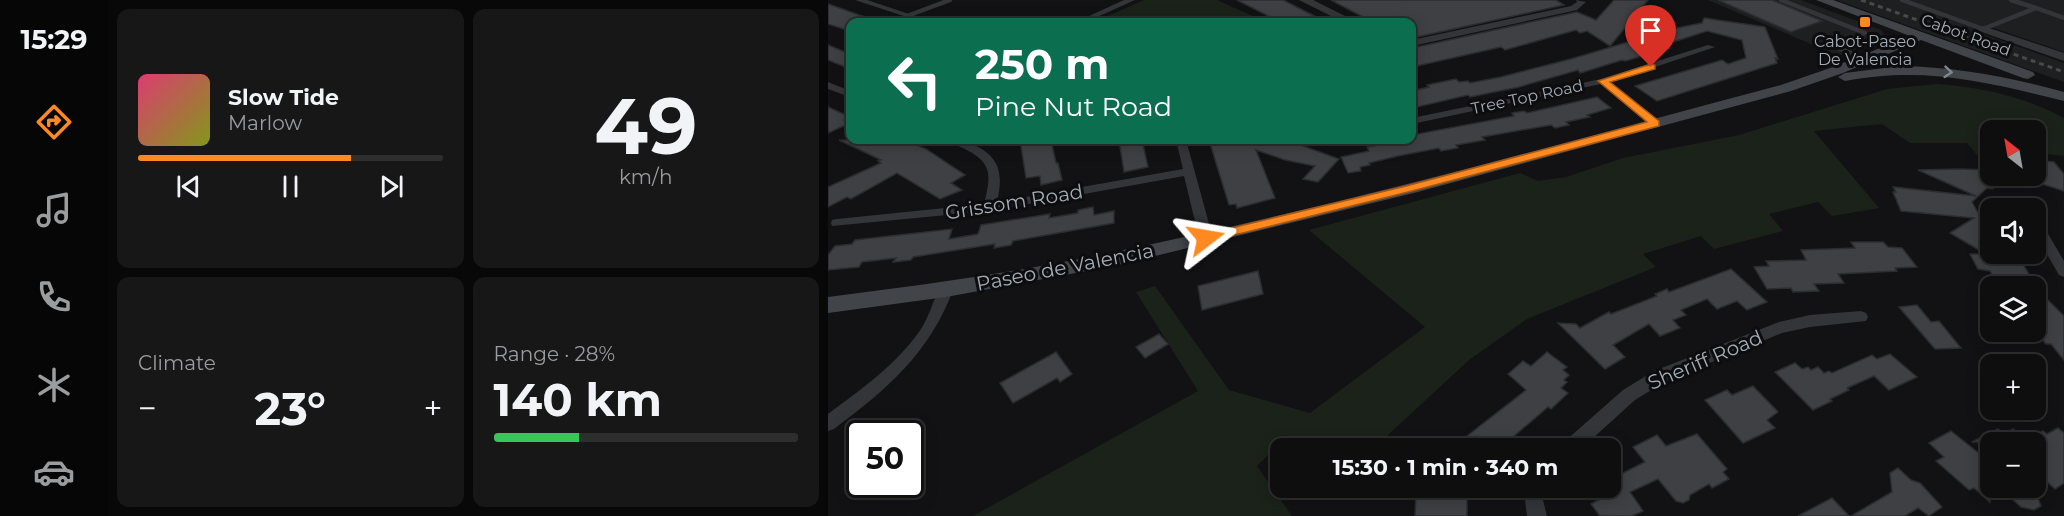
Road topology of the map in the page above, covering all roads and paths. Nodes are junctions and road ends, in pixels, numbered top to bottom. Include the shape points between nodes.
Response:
1 (859, 0) edge
2 (950, 0) edge
3 (1131, 0) edge
4 (1304, 0) edge
5 (1781, 0) edge
6 (1822, 0) edge
7 (1902, 0) edge
8 (2011, 0) edge
9 (1581, 1) edge
10 (2036, 8) junction
11 (908, 16) junction
12 (915, 18) edge
13 (1089, 18) edge
14 (1342, 18) edge
15 (2064, 18) edge
16 (1983, 29) junction
17 (1922, 36) junction
18 (1416, 42) edge
19 (1711, 47) dead end
20 (2064, 57) edge
21 (1866, 59) junction
22 (1603, 81) junction
23 (828, 85) edge
24 (1786, 88) junction
25 (2064, 89) edge
26 (846, 92) edge
27 (2064, 97) edge
28 (1416, 120) edge
29 (1655, 123) junction
30 (964, 144) edge
31 (1181, 144) edge
32 (1190, 171) junction
33 (989, 207) junction
34 (837, 223) dead end
35 (1206, 238) junction
36 (2046, 242) edge
37 (2064, 272) edge
38 (946, 290) junction
39 (828, 305) edge
40 (1861, 317) dead end
41 (828, 424) edge
42 (1581, 438) edge
43 (1534, 498) edge
44 (1537, 516) edge

1 - 11 street
2 - 11 lane
3 - 13 street
4 - 14 street
5 - 21 lane via 1865,33 1833,46
6 - 17 main road, Cabot Road
7 - 16 lane
8 - 10 lane
9 - 18 street via 1574,8
10 - 15 lane
10 - 16 lane
11 - 12 street
16 - 20 street
17 - 21 main road, Paseo de Valencia
17 - 25 main road, Cabot Road
19 - 22 street, Tree Top Road
21 - 24 main road, Paseo de Valencia
22 - 28 street, Tree Top Road
22 - 29 street
23 - 26 street
24 -> 27 main road via 1865,73 1922,70 1996,78
24 - 29 main road, Paseo de Valencia
29 - 35 main road, Paseo de Valencia
30 - 33 street via 988,158 995,169 997,182
31 - 32 street
32 - 33 street, Grissom Road
32 - 35 street
33 - 34 street, Grissom Road
35 - 38 main road, Paseo de Valencia
36 - 37 street
38 - 39 main road, Paseo de Valencia
38 - 41 street via 939,315 910,353 872,390
40 - 42 street, Sheriff Road via 1779,328 1660,376 1629,395
43 - 44 street

